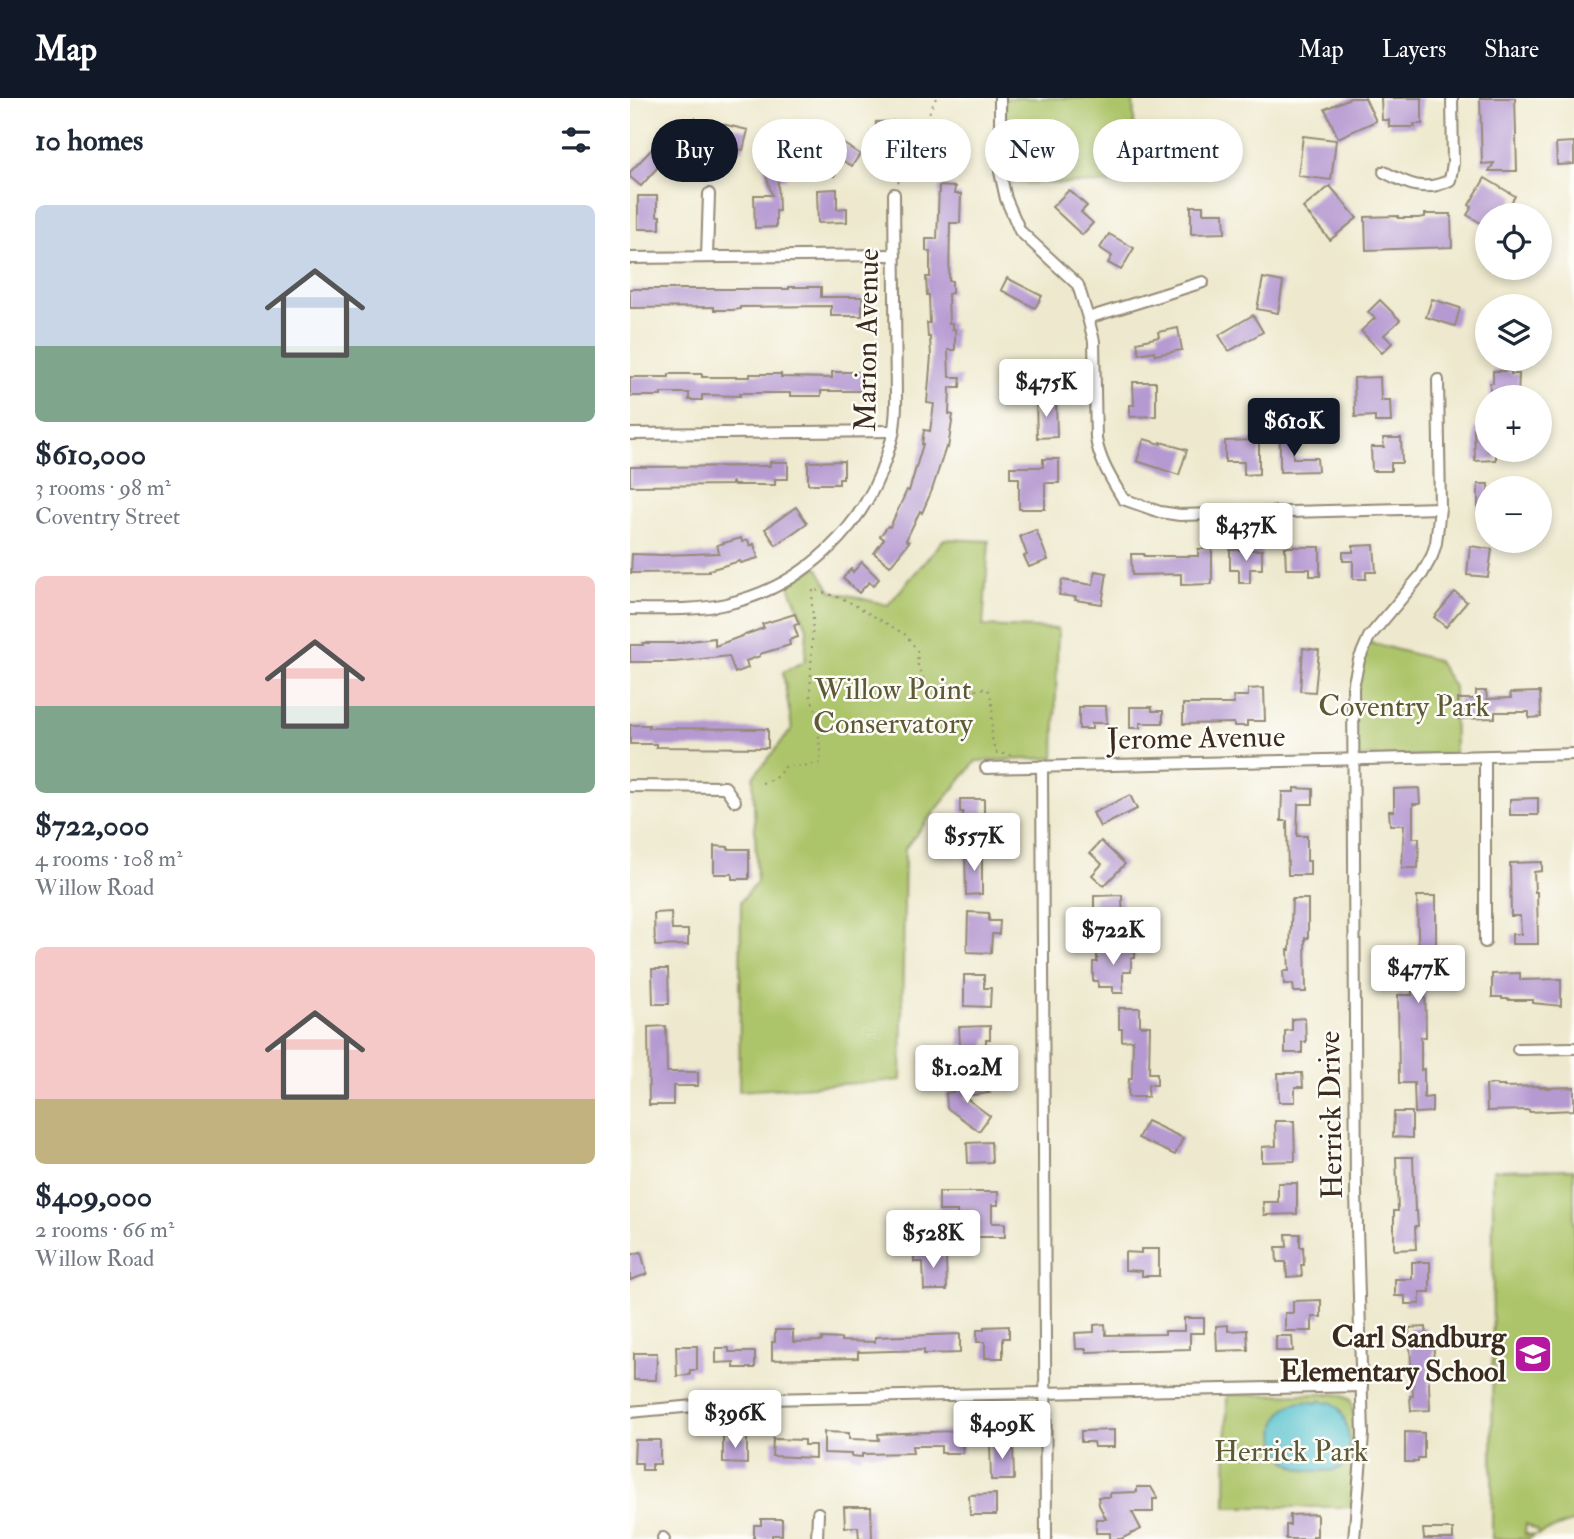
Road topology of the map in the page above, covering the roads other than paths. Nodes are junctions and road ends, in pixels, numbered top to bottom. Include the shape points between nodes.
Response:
1 (1000, 98) edge
2 (1452, 98) edge
3 (1384, 172) dead end
4 (709, 194) dead end
5 (894, 194) road end
6 (895, 255) junction
7 (707, 257) junction
8 (630, 258) edge
9 (1203, 282) dead end
10 (1088, 318) junction
11 (1438, 380) dead end
12 (894, 431) junction
13 (630, 434) edge
14 (1440, 508) junction
15 (630, 610) edge
16 (1574, 754) edge
17 (1485, 757) junction
18 (1353, 759) junction
19 (1042, 766) junction
20 (986, 768) dead end
21 (630, 786) edge
22 (735, 801) dead end
23 (1485, 942) dead end
24 (1574, 1048) edge
25 (1518, 1049) dead end
26 (1362, 1386) junction
27 (1045, 1393) junction
28 (630, 1412) edge
29 (817, 1513) dead end
30 (817, 1539) edge
31 (1046, 1539) edge
32 (1354, 1539) edge

1 - 10 street via 1000,172 1006,200 1020,231 1078,285
2 - 3 street via 1450,180 1437,187 1410,185
4 - 7 street
5 - 6 street, Marion Avenue
6 - 7 street
6 - 12 street, Marion Avenue
7 - 8 street
9 - 10 street
10 - 14 street via 1094,341 1098,449 1123,499 1180,515
11 - 14 street, Herrick Drive
12 - 13 street
12 - 15 street, Marion Avenue via 882,469 860,512 833,546 797,574 769,590 726,604
14 - 18 street, Herrick Drive via 1432,556 1377,626 1359,660 1352,696
16 - 17 street, Jerome Avenue
17 - 18 street, Jerome Avenue
17 - 23 street
18 - 19 street, Jerome Avenue
18 - 26 street, Herrick Drive
19 - 20 street, Jerome Avenue
19 - 27 street
21 - 22 street via 725,787
24 - 25 street
26 - 27 street
26 - 32 street, Herrick Drive via 1363,1435
27 - 28 street via 768,1399
27 - 31 street
29 - 30 street

